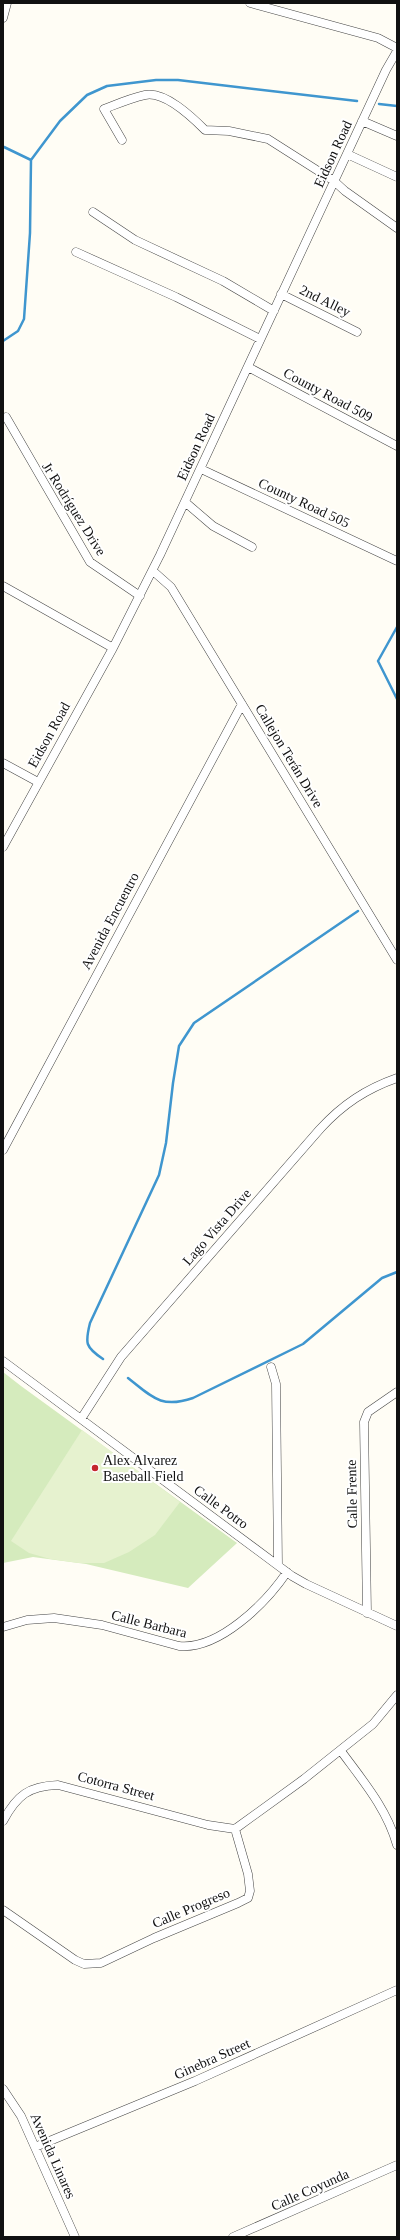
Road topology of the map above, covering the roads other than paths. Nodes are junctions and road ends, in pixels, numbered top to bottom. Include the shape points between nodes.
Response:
1 (7, 3) edge
2 (250, 3) edge
3 (275, 6) edge
4 (3, 18) edge
5 (397, 48) edge
6 (397, 51) edge
7 (362, 121) junction
8 (397, 136) edge
9 (122, 140) dead end
10 (347, 154) junction
11 (397, 177) edge
12 (334, 181) junction
13 (93, 212) dead end
14 (397, 228) edge
15 (76, 252) dead end
16 (281, 294) junction
17 (274, 311) junction
18 (357, 332) dead end
19 (260, 339) junction
20 (248, 366) junction
21 (6, 417) dead end
22 (397, 446) edge
23 (201, 469) junction
24 (185, 502) junction
25 (252, 547) dead end
26 (397, 561) edge
27 (153, 571) junction
28 (3, 586) edge
29 (140, 596) junction
30 (113, 648) junction
31 (242, 704) junction
32 (3, 763) edge
33 (38, 782) junction
34 (3, 847) edge
35 (397, 960) edge
36 (397, 1078) edge
37 (3, 1150) edge
38 (3, 1361) edge
39 (272, 1367) dead end
40 (397, 1392) edge
41 (81, 1419) junction
42 (278, 1565) junction
43 (287, 1572) junction
44 (367, 1613) junction
45 (397, 1626) edge
46 (3, 1627) edge
47 (397, 1695) edge
48 (341, 1751) junction
49 (3, 1821) edge
50 (235, 1829) junction
51 (397, 1845) edge
52 (3, 1910) edge
53 (397, 1990) edge
54 (3, 2089) edge
55 (35, 2147) junction
56 (397, 2166) edge
57 (75, 2237) edge
58 (233, 2237) edge

1 - 4 street
2 - 3 street
3 - 5 street via 378,38
6 - 7 street, Eidson Road
7 - 8 street
7 - 10 street, Eidson Road
9 - 12 street via 104,109 147,94 167,100 188,113 205,130 229,131 268,139
10 - 11 street
10 - 12 street, Eidson Road
12 - 14 street
12 - 16 street, Eidson Road
13 - 17 street via 135,240 223,281
15 - 19 street via 176,297
16 - 17 street, Eidson Road
16 - 18 street, 2nd Alley
17 - 19 street, Eidson Road
19 - 20 street, Eidson Road
20 - 22 street, County Road 509
20 - 23 street, Eidson Road
21 - 29 street, Jr Rodríguez Drive via 90,562
23 - 24 street, Eidson Road
23 - 26 street, County Road 505
24 - 25 street via 213,526
24 - 27 street, Eidson Road
27 - 29 street, Eidson Road
27 - 31 street, Callejon Terán Drive via 171,587
28 - 30 street
29 - 30 street, Eidson Road
30 - 33 street, Eidson Road
31 - 35 street, Callejon Terán Drive
31 - 37 street, Avenida Encuentro
32 - 33 street
33 - 34 street, Eidson Road
36 - 41 street, Lago Vista Drive via 350,1101 320,1129 121,1357
38 - 41 street, Calle Potro
39 - 42 street via 276,1384
40 - 44 street, Calle Frente via 371,1409 364,1422
41 - 42 street, Calle Potro
42 - 43 street, Calle Potro
43 - 44 street, Calle Potro via 306,1584
43 - 46 street, Calle Barbara via 253,1611 209,1641 191,1647 102,1625 54,1618 27,1620
44 - 45 street, Calle Potro
47 - 48 street via 373,1724
48 - 50 street
48 - 51 street via 384,1812
49 - 50 street, Cotorra Street via 19,1798 30,1789 58,1785 208,1825
50 - 52 street, Calle Progreso via 248,1874 248,1898 101,1963 84,1964 75,1960
53 - 55 street, Ginebra Street via 194,2081
54 - 55 street, Avenida Linares via 16,2106
55 - 57 street, Avenida Linares
56 - 58 street, Calle Coyunda

